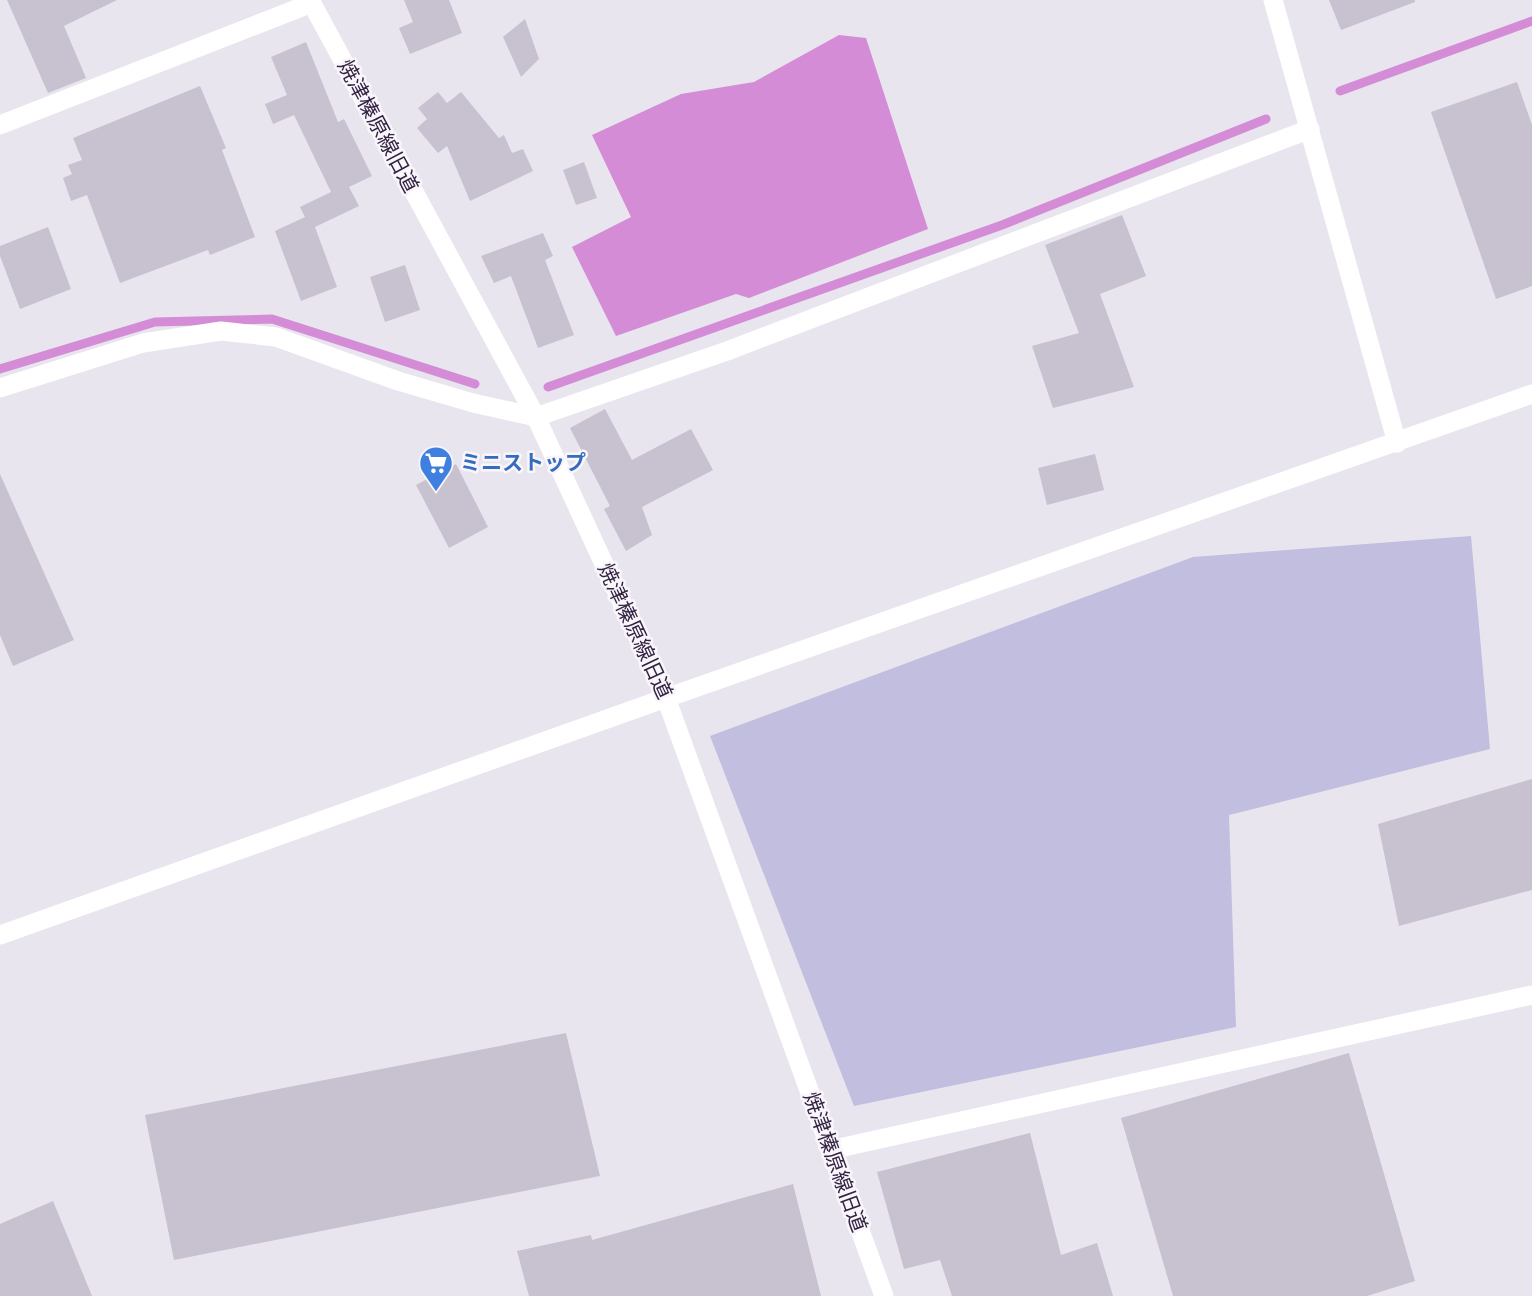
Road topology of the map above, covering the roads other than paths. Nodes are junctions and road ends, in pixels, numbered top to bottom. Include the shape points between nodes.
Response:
1 (1273, 0) edge
2 (311, 1) edge
3 (0, 125) edge
4 (1310, 129) junction
5 (0, 388) edge
6 (1532, 394) edge
7 (536, 417) junction
8 (1397, 443) junction
9 (666, 698) junction
10 (0, 935) edge
11 (1532, 995) edge
12 (830, 1150) junction
13 (884, 1296) edge

1 - 4 street
2 - 3 street
2 - 7 street, 焼津榛原線旧道
4 - 7 street via 727,351
4 - 8 street
5 - 7 street via 144,343 221,331 276,337 398,381
6 - 8 street
7 - 9 street, 焼津榛原線旧道
8 - 9 street
9 - 10 street
9 - 12 street, 焼津榛原線旧道
11 - 12 street
12 - 13 street, 焼津榛原線旧道

